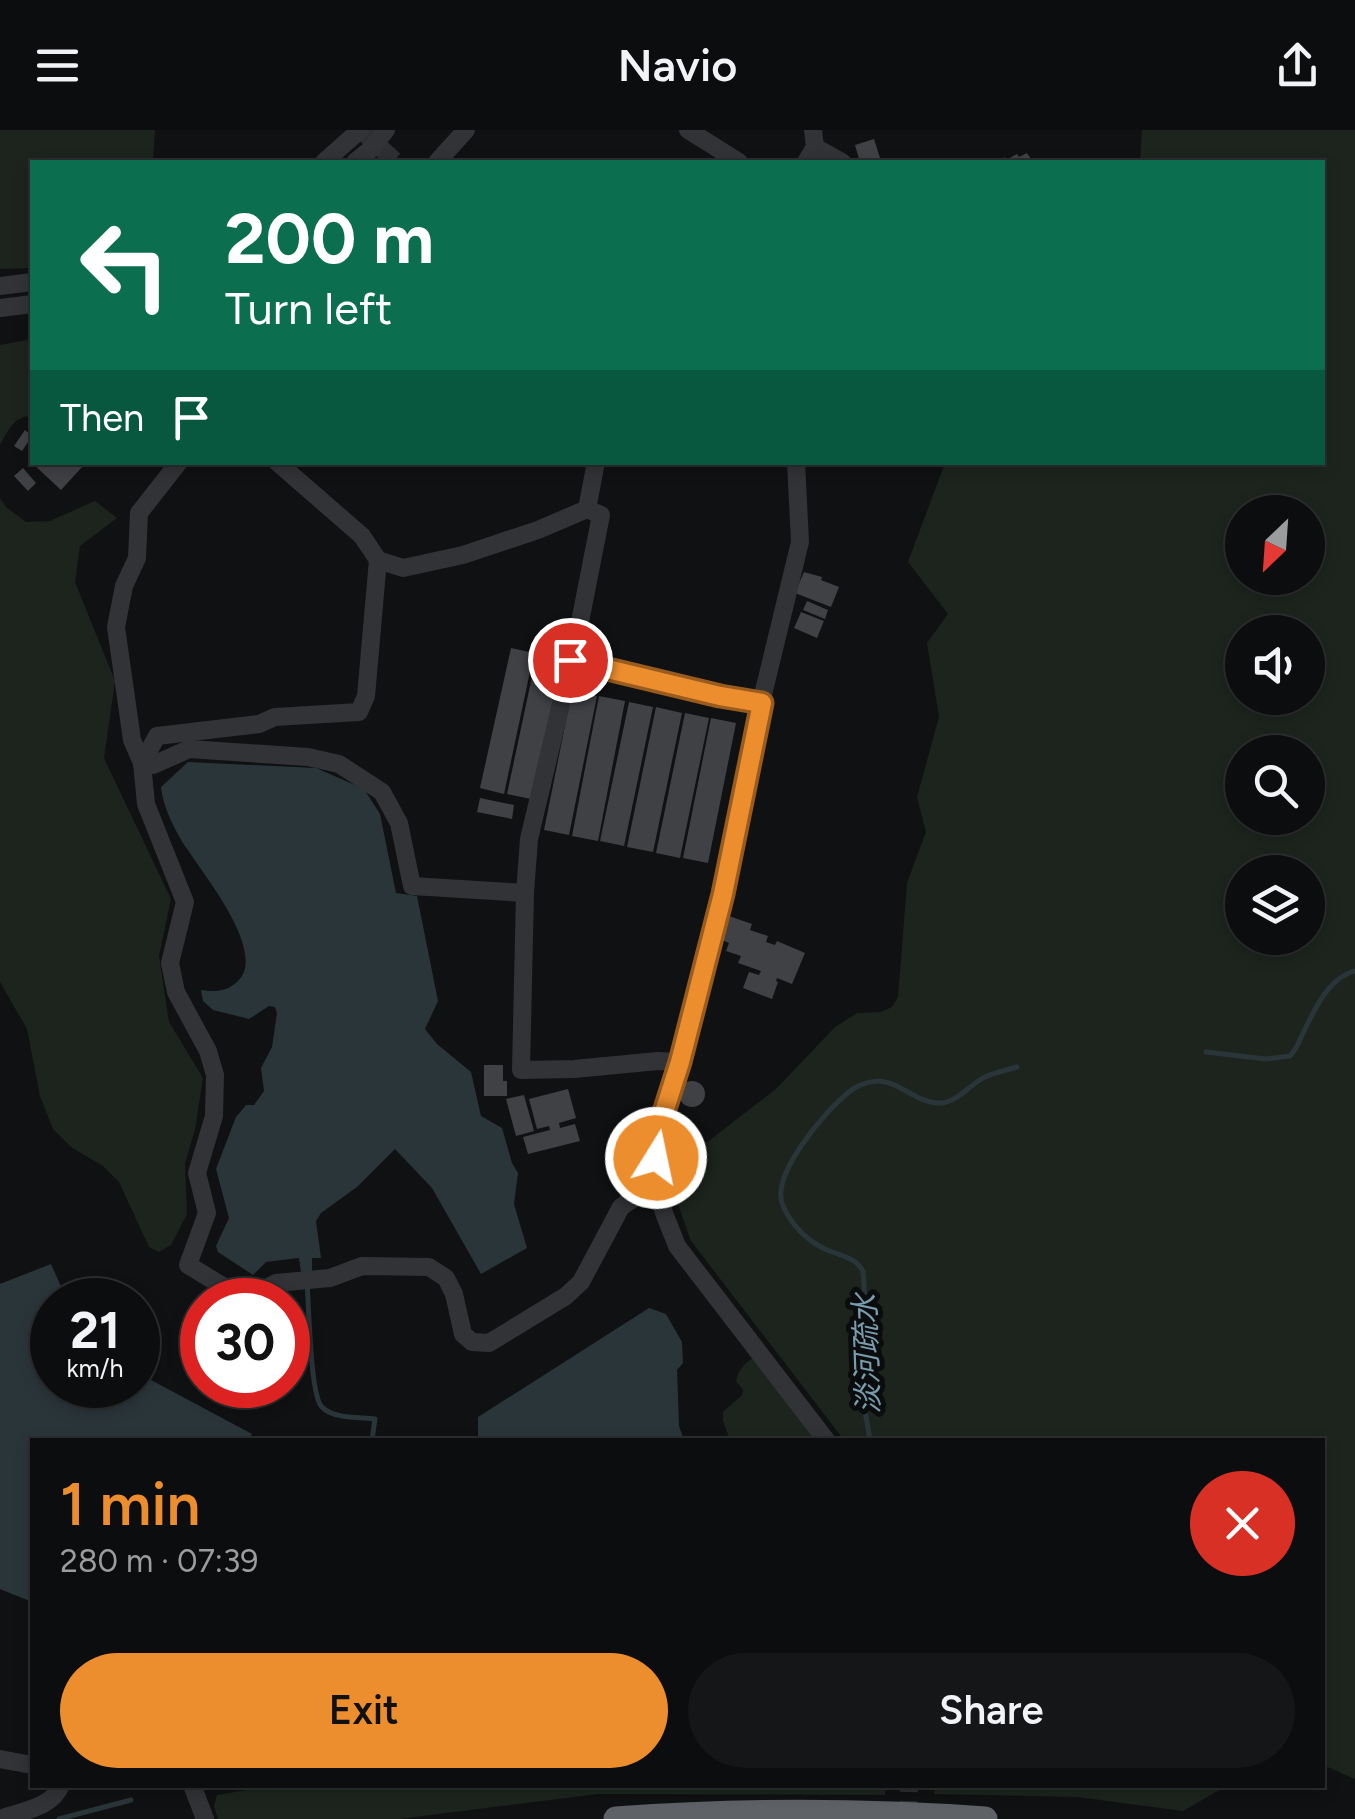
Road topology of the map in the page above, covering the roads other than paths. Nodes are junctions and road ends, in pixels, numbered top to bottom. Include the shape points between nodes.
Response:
1 (360, 130) edge
2 (386, 130) edge
3 (466, 130) edge
4 (688, 130) edge
5 (811, 146) edge
6 (326, 160) edge
7 (357, 160) edge
8 (439, 160) edge
9 (736, 160) edge
10 (838, 160) edge
11 (30, 282) edge
12 (0, 286) edge
13 (30, 304) edge
14 (0, 308) edge
15 (178, 465) edge
16 (280, 465) edge
17 (595, 465) edge
18 (796, 465) edge
19 (586, 509) junction
20 (378, 560) junction
21 (570, 660) junction
22 (762, 703) junction
23 (142, 763) junction
24 (525, 893) junction
25 (680, 1062) junction
26 (656, 1183) junction
27 (824, 1438) edge
28 (0, 1759) edge
29 (30, 1765) edge
30 (59, 1788) edge
31 (193, 1788) edge
32 (0, 1819) edge
33 (205, 1819) edge
34 (616, 1819) edge
35 (985, 1819) edge

1 - 6 street
2 - 7 street
3 - 8 street
4 - 9 street
5 - 10 street
11 - 12 street
13 - 14 street
15 - 23 street via 138,514 137,558 116,627 132,740
16 - 20 street via 362,536
17 - 19 street
18 - 22 street via 800,542
19 - 20 street via 463,555 402,568
19 - 21 street via 601,514
20 - 23 street via 359,712 157,736
21 - 22 street
21 - 24 street via 530,839
22 - 25 street
23 - 24 street via 153,766 189,749 339,764 382,792 399,823 412,886
23 - 26 street via 146,804 185,902 170,963 176,992 215,1075 214,1116 197,1173 206,1214 188,1266 244,1299 276,1283 330,1278 362,1266 429,1267 446,1278 464,1334 490,1343 581,1282 621,1207
24 - 25 street via 522,1070
25 - 26 street via 657,1134
26 - 27 street via 677,1246
28 - 29 street
30 - 32 street via 52,1799
31 - 33 street
34 - 35 highway via 804,1811

